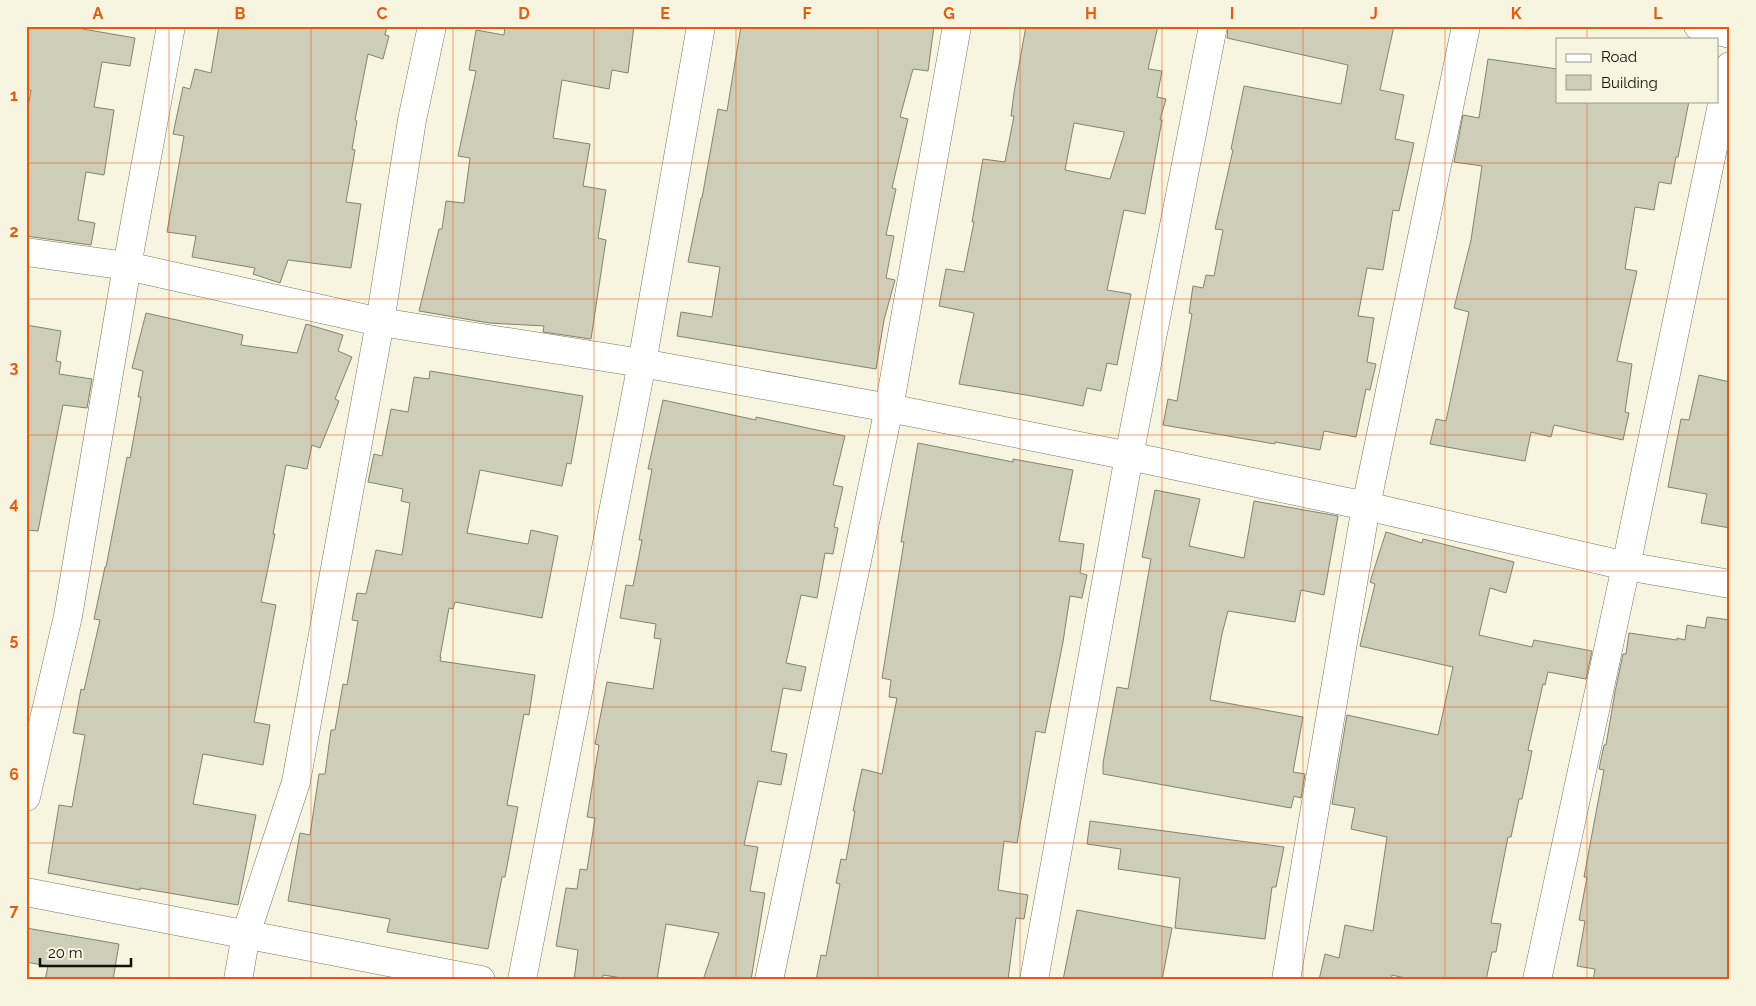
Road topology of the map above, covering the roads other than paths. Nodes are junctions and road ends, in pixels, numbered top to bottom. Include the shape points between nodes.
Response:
1 (171, 26) edge
2 (432, 26) edge
3 (701, 26) edge
4 (956, 26) edge
5 (1213, 26) edge
6 (1466, 26) edge
7 (1698, 26) edge
8 (1730, 34) edge
9 (1730, 66) edge
10 (26, 252) edge
11 (127, 266) junction
12 (380, 322) junction
13 (642, 363) junction
14 (889, 408) junction
15 (1129, 456) junction
16 (1366, 506) junction
17 (1626, 566) junction
18 (1730, 584) edge
19 (26, 797) edge
20 (26, 892) edge
21 (246, 934) junction
22 (238, 980) edge
23 (481, 980) edge
24 (522, 980) edge
25 (768, 980) edge
26 (1034, 980) edge
27 (1286, 980) edge
28 (1537, 980) edge

1 - 11 street
2 - 12 street via 412,120
3 - 13 street
4 - 14 street
5 - 15 street
6 - 16 street
7 - 8 street
9 - 17 street
10 - 11 street
11 - 12 street
11 - 19 street via 68,616
12 - 13 street
12 - 21 street via 296,782
13 - 14 street
13 - 24 street
14 - 15 street
14 - 25 street
15 - 16 street
15 - 26 street
16 - 17 street
16 - 27 street
17 - 18 street
17 - 28 street
20 - 21 street
21 - 22 street
21 - 23 street

